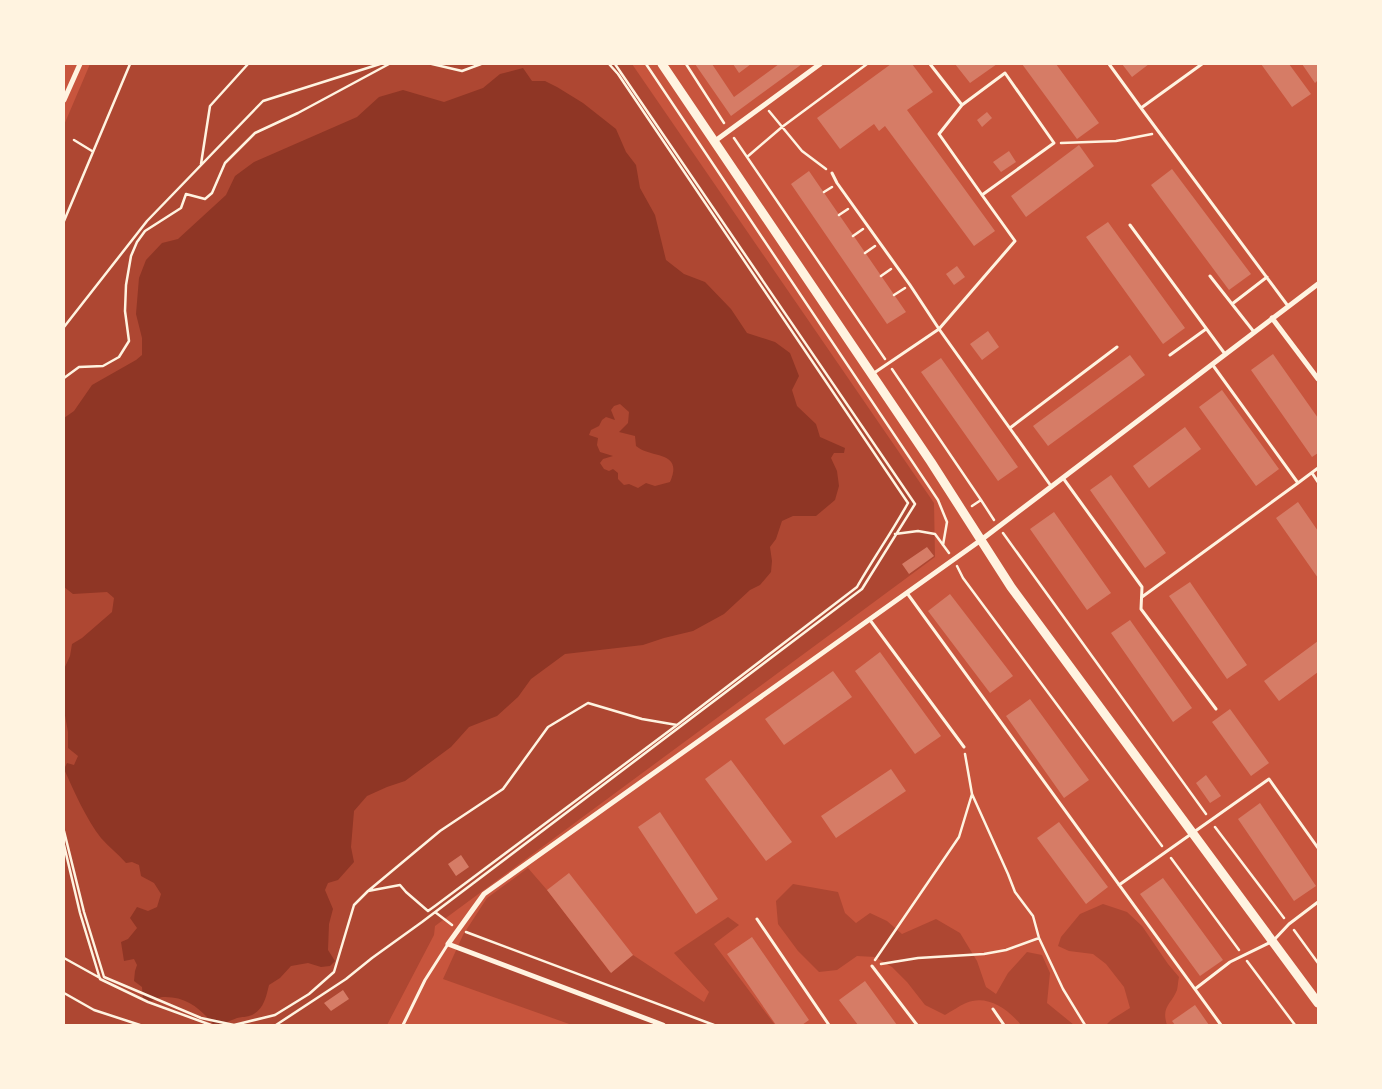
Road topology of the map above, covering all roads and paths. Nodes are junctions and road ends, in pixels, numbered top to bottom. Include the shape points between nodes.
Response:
1 (80, 64) edge
2 (130, 64) edge
3 (248, 64) edge
4 (380, 64) edge
5 (389, 64) edge
6 (432, 64) edge
7 (481, 64) edge
8 (609, 64) edge
9 (615, 64) edge
10 (646, 64) edge
11 (662, 64) edge
12 (686, 64) edge
13 (820, 64) edge
14 (867, 64) edge
15 (930, 64) edge
16 (1109, 64) edge
17 (1202, 64) edge
18 (64, 100) edge
19 (764, 105) junction
20 (962, 105) junction
21 (1141, 108) junction
22 (782, 127) junction
23 (729, 130) junction
24 (1160, 132) junction
25 (74, 140) dead end
26 (715, 141) junction
27 (1054, 143) junction
28 (93, 151) junction
29 (747, 157) junction
30 (201, 164) junction
31 (832, 173) joint
32 (982, 195) junction
33 (64, 221) edge
34 (1130, 225) dead end
35 (1210, 276) dead end
36 (1267, 277) junction
37 (1318, 284) edge
38 (1232, 304) junction
39 (1288, 306) junction
40 (1272, 318) junction
41 (64, 327) edge
42 (1206, 329) junction
43 (939, 330) junction
44 (1254, 332) junction
45 (1117, 347) dead end
46 (1225, 354) junction
47 (1170, 355) dead end
48 (888, 364) junction
49 (1212, 364) junction
50 (872, 375) junction
51 (64, 378) edge
52 (1318, 379) edge
53 (1010, 428) junction
54 (1318, 468) edge
55 (1312, 473) junction
56 (1063, 478) junction
57 (1318, 482) edge
58 (1298, 483) junction
59 (1052, 487) junction
60 (981, 500) junction
61 (962, 512) junction
62 (998, 527) junction
63 (895, 534) junction
64 (981, 540) junction
65 (943, 545) junction
66 (954, 560) junction
67 (907, 593) junction
68 (1142, 597) junction
69 (870, 620) junction
70 (1216, 709) dead end
71 (676, 725) junction
72 (964, 747) joint
73 (972, 794) junction
74 (1210, 820) junction
75 (64, 831) edge
76 (1193, 833) junction
77 (64, 845) edge
78 (1318, 848) edge
79 (1166, 851) junction
80 (1119, 885) junction
81 (368, 891) junction
82 (1318, 902) edge
83 (435, 912) junction
84 (757, 919) dead end
85 (1289, 924) junction
86 (459, 929) junction
87 (1040, 938) junction
88 (1273, 941) junction
89 (448, 944) junction
90 (1243, 956) junction
91 (64, 958) edge
92 (1318, 962) edge
93 (872, 966) junction
94 (100, 979) junction
95 (1195, 989) junction
96 (64, 993) edge
97 (1318, 1003) edge
98 (993, 1009) dead end
99 (140, 1025) edge
100 (211, 1025) edge
101 (276, 1025) edge
102 (403, 1025) edge
103 (663, 1025) edge
104 (714, 1025) edge
105 (829, 1025) edge
106 (917, 1025) edge
107 (1004, 1025) edge
108 (1085, 1025) edge
109 (1221, 1025) edge
110 (1295, 1025) edge

1 - 18 street
2 - 28 path
3 - 30 path via 210,106
4 - 30 path via 262,101
5 - 51 path via 254,133 225,163 212,193 205,199 186,194 181,208 144,231 131,256 126,285 129,341 119,357 103,366 79,367
6 - 7 path via 462,71
8 - 71 path via 908,503 857,587
9 - 63 path via 915,504
10 - 65 path via 938,500 947,522
11 - 26 main road
12 - 23 path
13 - 19 street
14 - 22 path
15 - 20 lane
16 - 21 lane
17 - 21 lane
19 - 22 path
19 - 23 street
20 - 27 lane via 1005,73
20 - 32 lane via 939,134
21 - 24 lane
22 - 29 path
22 - 31 path via 802,151
23 - 26 street
23 - 29 path
24 - 27 path via 1116,141
24 - 36 lane
25 - 28 path
26 - 50 main road
27 - 32 lane
28 - 33 path
29 - 48 path
30 - 41 path via 147,221
31 - 43 lane
32 - 43 lane via 1015,241
34 - 42 lane
35 - 38 lane
36 - 38 lane
36 - 39 lane
37 - 39 street
38 - 44 lane
39 - 40 street
40 - 44 street
40 - 52 street
42 - 46 lane
42 - 47 lane
43 - 48 lane
43 - 53 lane
44 - 46 street
45 - 53 lane
46 - 49 street
48 - 50 lane
48 - 60 path
49 - 56 street
49 - 58 lane
50 - 61 main road
53 - 59 lane
54 - 55 lane
55 - 57 lane
55 - 58 lane
56 - 59 street
56 - 68 lane via 1142,586
58 - 68 lane
59 - 62 street
60 - 61 path
60 - 62 path
61 - 64 main road
62 - 64 street
62 - 74 path
63 - 65 path via 918,531 936,534
63 - 83 path via 862,589
64 - 66 street
64 - 76 main road
65 - 66 path
66 - 67 street
66 - 79 path via 963,578
67 - 69 street
67 - 80 lane
68 - 70 lane via 1141,609
69 - 72 lane
69 - 86 street via 484,894
71 - 81 path via 428,911 400,885
71 - 81 path via 588,703 548,727 503,789 440,831
72 - 73 path
73 - 87 path via 1015,892 1033,916
73 - 93 path via 959,837
74 - 76 lane
74 - 78 lane via 1269,779
74 - 85 path
75 - 81 path via 104,977 201,1018 234,1025 275,1015 310,994 334,972 354,905
76 - 79 lane
76 - 88 main road
77 - 94 path
79 - 80 lane
79 - 90 path
80 - 95 lane
82 - 85 lane
83 - 86 path
83 - 101 path via 346,979
84 - 105 lane
85 - 88 lane
85 - 92 path
86 - 89 street
86 - 104 path
87 - 93 path via 984,954 918,958
87 - 108 path via 1063,989
88 - 90 lane
88 - 97 main road
89 - 102 lane
89 - 103 street
90 - 95 lane
90 - 110 path
91 - 94 path
93 - 106 lane
94 - 100 path via 148,1002
95 - 109 lane
96 - 99 path via 94,1010
98 - 107 lane

